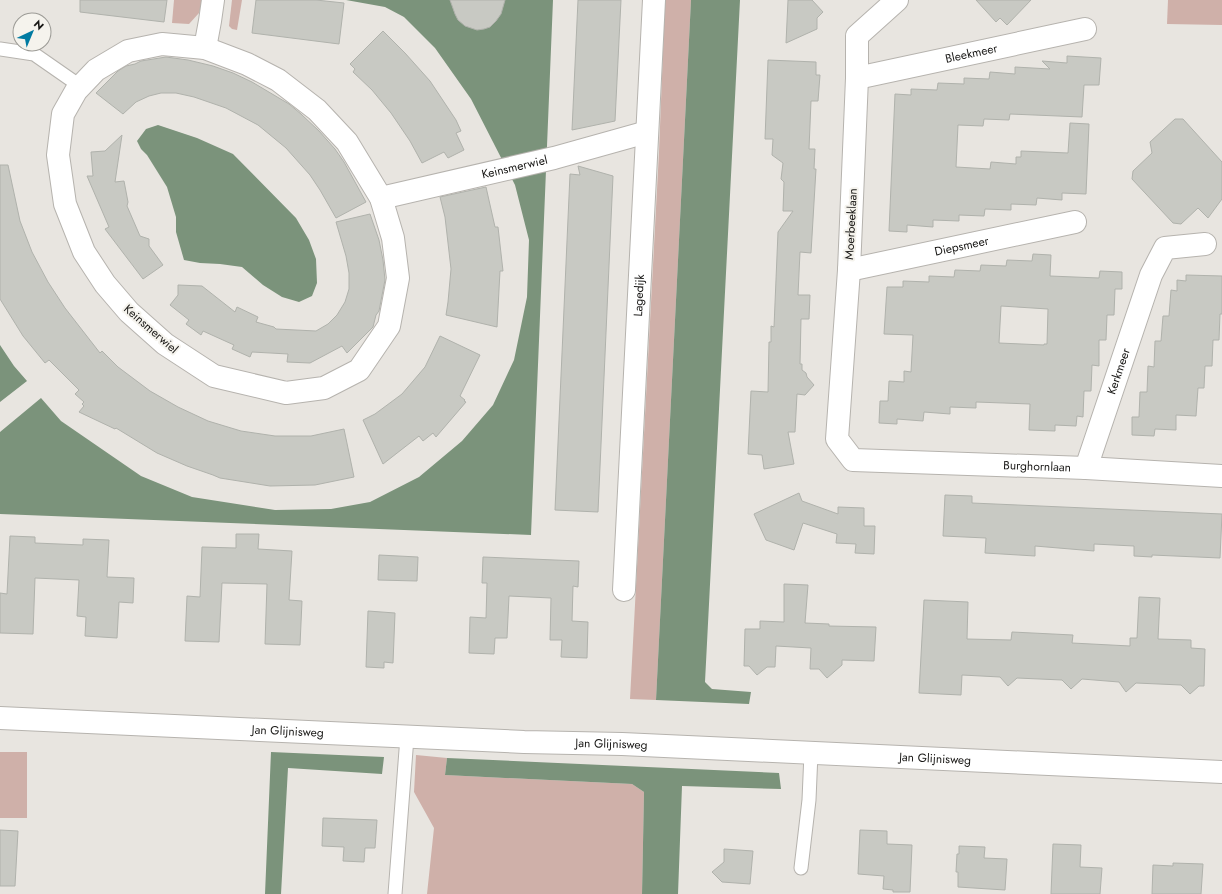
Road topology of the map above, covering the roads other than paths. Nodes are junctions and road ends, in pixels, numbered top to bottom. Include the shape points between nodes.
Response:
1 (213, 0) edge
2 (654, 0) edge
3 (897, 0) edge
4 (1085, 29) dead end
5 (205, 48) junction
6 (0, 49) edge
7 (857, 78) junction
8 (80, 86) junction
9 (647, 132) junction
10 (380, 198) junction
11 (1075, 222) dead end
12 (1205, 244) dead end
13 (849, 270) junction
14 (853, 460) joint
15 (1086, 468) junction
16 (1222, 476) edge
17 (624, 590) dead end
18 (0, 718) edge
19 (407, 737) junction
20 (811, 753) junction
21 (1222, 772) edge
22 (801, 868) dead end
23 (395, 894) edge

1 - 5 street
2 - 9 street, Lagedijk
3 - 7 street, Moerbeeklaan via 857,36
4 - 7 street, Bleekmeer
5 - 8 street, Keinsmerwiel via 162,44 128,51 96,70
5 - 10 street, Keinsmerwiel via 247,64 278,80 317,110 347,142
6 - 8 lane via 34,54
7 - 13 street, Moerbeeklaan
8 - 10 street, Keinsmerwiel via 63,114 58,155 64,204 84,252 105,284 129,312 164,344 214,376 286,393 324,388 359,370 389,326 398,278 393,238
9 - 10 street, Keinsmerwiel via 554,158
9 - 17 street, Lagedijk
11 - 13 street, Diepsmeer
12 - 15 street, Kerkmeer via 1165,248 1151,274
13 - 14 street, Moerbeeklaan via 837,439
14 - 15 street, Burghornlaan
15 - 16 street, Burghornlaan
18 - 19 street, Jan Glijnisweg
19 - 20 street, Jan Glijnisweg
19 - 23 lane
20 - 21 street, Jan Glijnisweg
20 - 22 lane via 809,800

